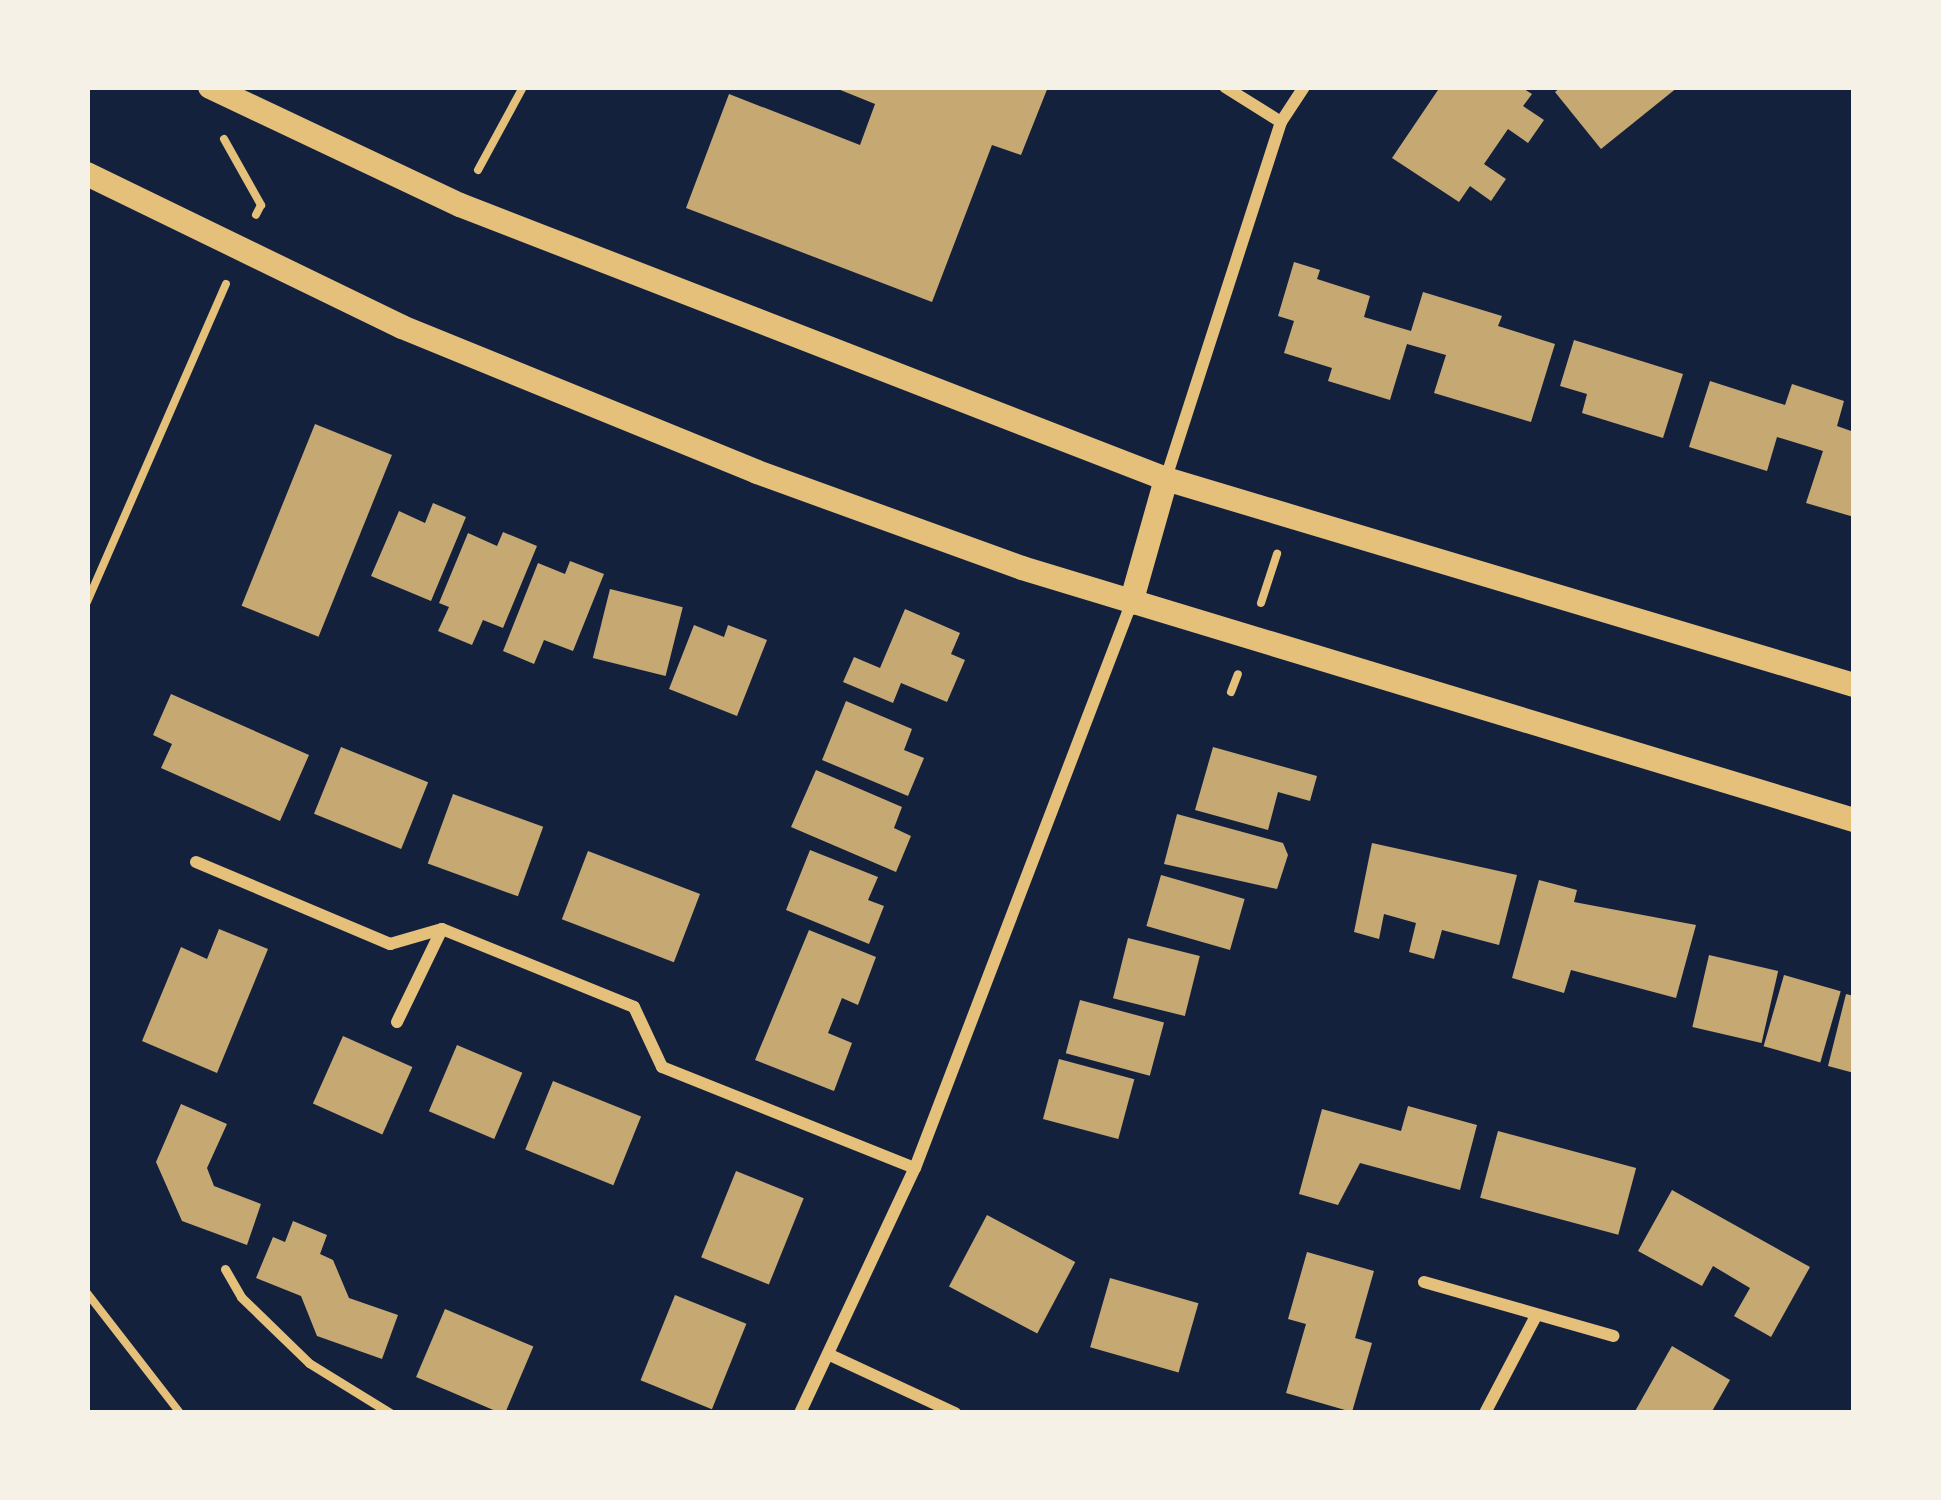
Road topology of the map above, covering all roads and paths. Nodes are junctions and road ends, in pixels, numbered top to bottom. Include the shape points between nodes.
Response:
1 (211, 87) edge
2 (523, 87) edge
3 (1226, 87) edge
4 (1304, 87) edge
5 (236, 99) junction
6 (1281, 122) junction
7 (87, 174) edge
8 (460, 205) junction
9 (240, 253) junction
10 (1166, 479) junction
11 (1290, 513) junction
12 (87, 602) edge
13 (1131, 603) junction
14 (1249, 639) junction
15 (1854, 685) edge
16 (1232, 692) dead end
17 (1854, 820) edge
18 (196, 862) dead end
19 (442, 929) junction
20 (397, 1022) dead end
21 (915, 1168) junction
22 (225, 1269) dead end
23 (1424, 1282) dead end
24 (87, 1293) edge
25 (1536, 1316) junction
26 (1613, 1336) dead end
27 (830, 1355) junction
28 (180, 1413) edge
29 (390, 1413) edge
30 (800, 1413) edge
31 (955, 1413) edge
32 (1485, 1413) edge

1 - 5 main road
2 - 8 path
3 - 6 street
4 - 6 street
5 - 8 main road
5 - 9 path via 220,131 261,205
6 - 10 street
7 - 9 main road
8 - 10 main road
9 - 12 path
9 - 13 main road via 757,472
10 - 11 main road
10 - 13 main road
11 - 14 path
11 - 15 main road
13 - 14 main road
13 - 21 street
14 - 16 path
14 - 17 main road
18 - 19 street via 390,944
19 - 20 street
19 - 21 street via 634,1006 662,1067
21 - 27 street
22 - 29 lane via 309,1363
23 - 25 street
24 - 28 path
25 - 26 street
25 - 32 street
27 - 30 street
27 - 31 street

